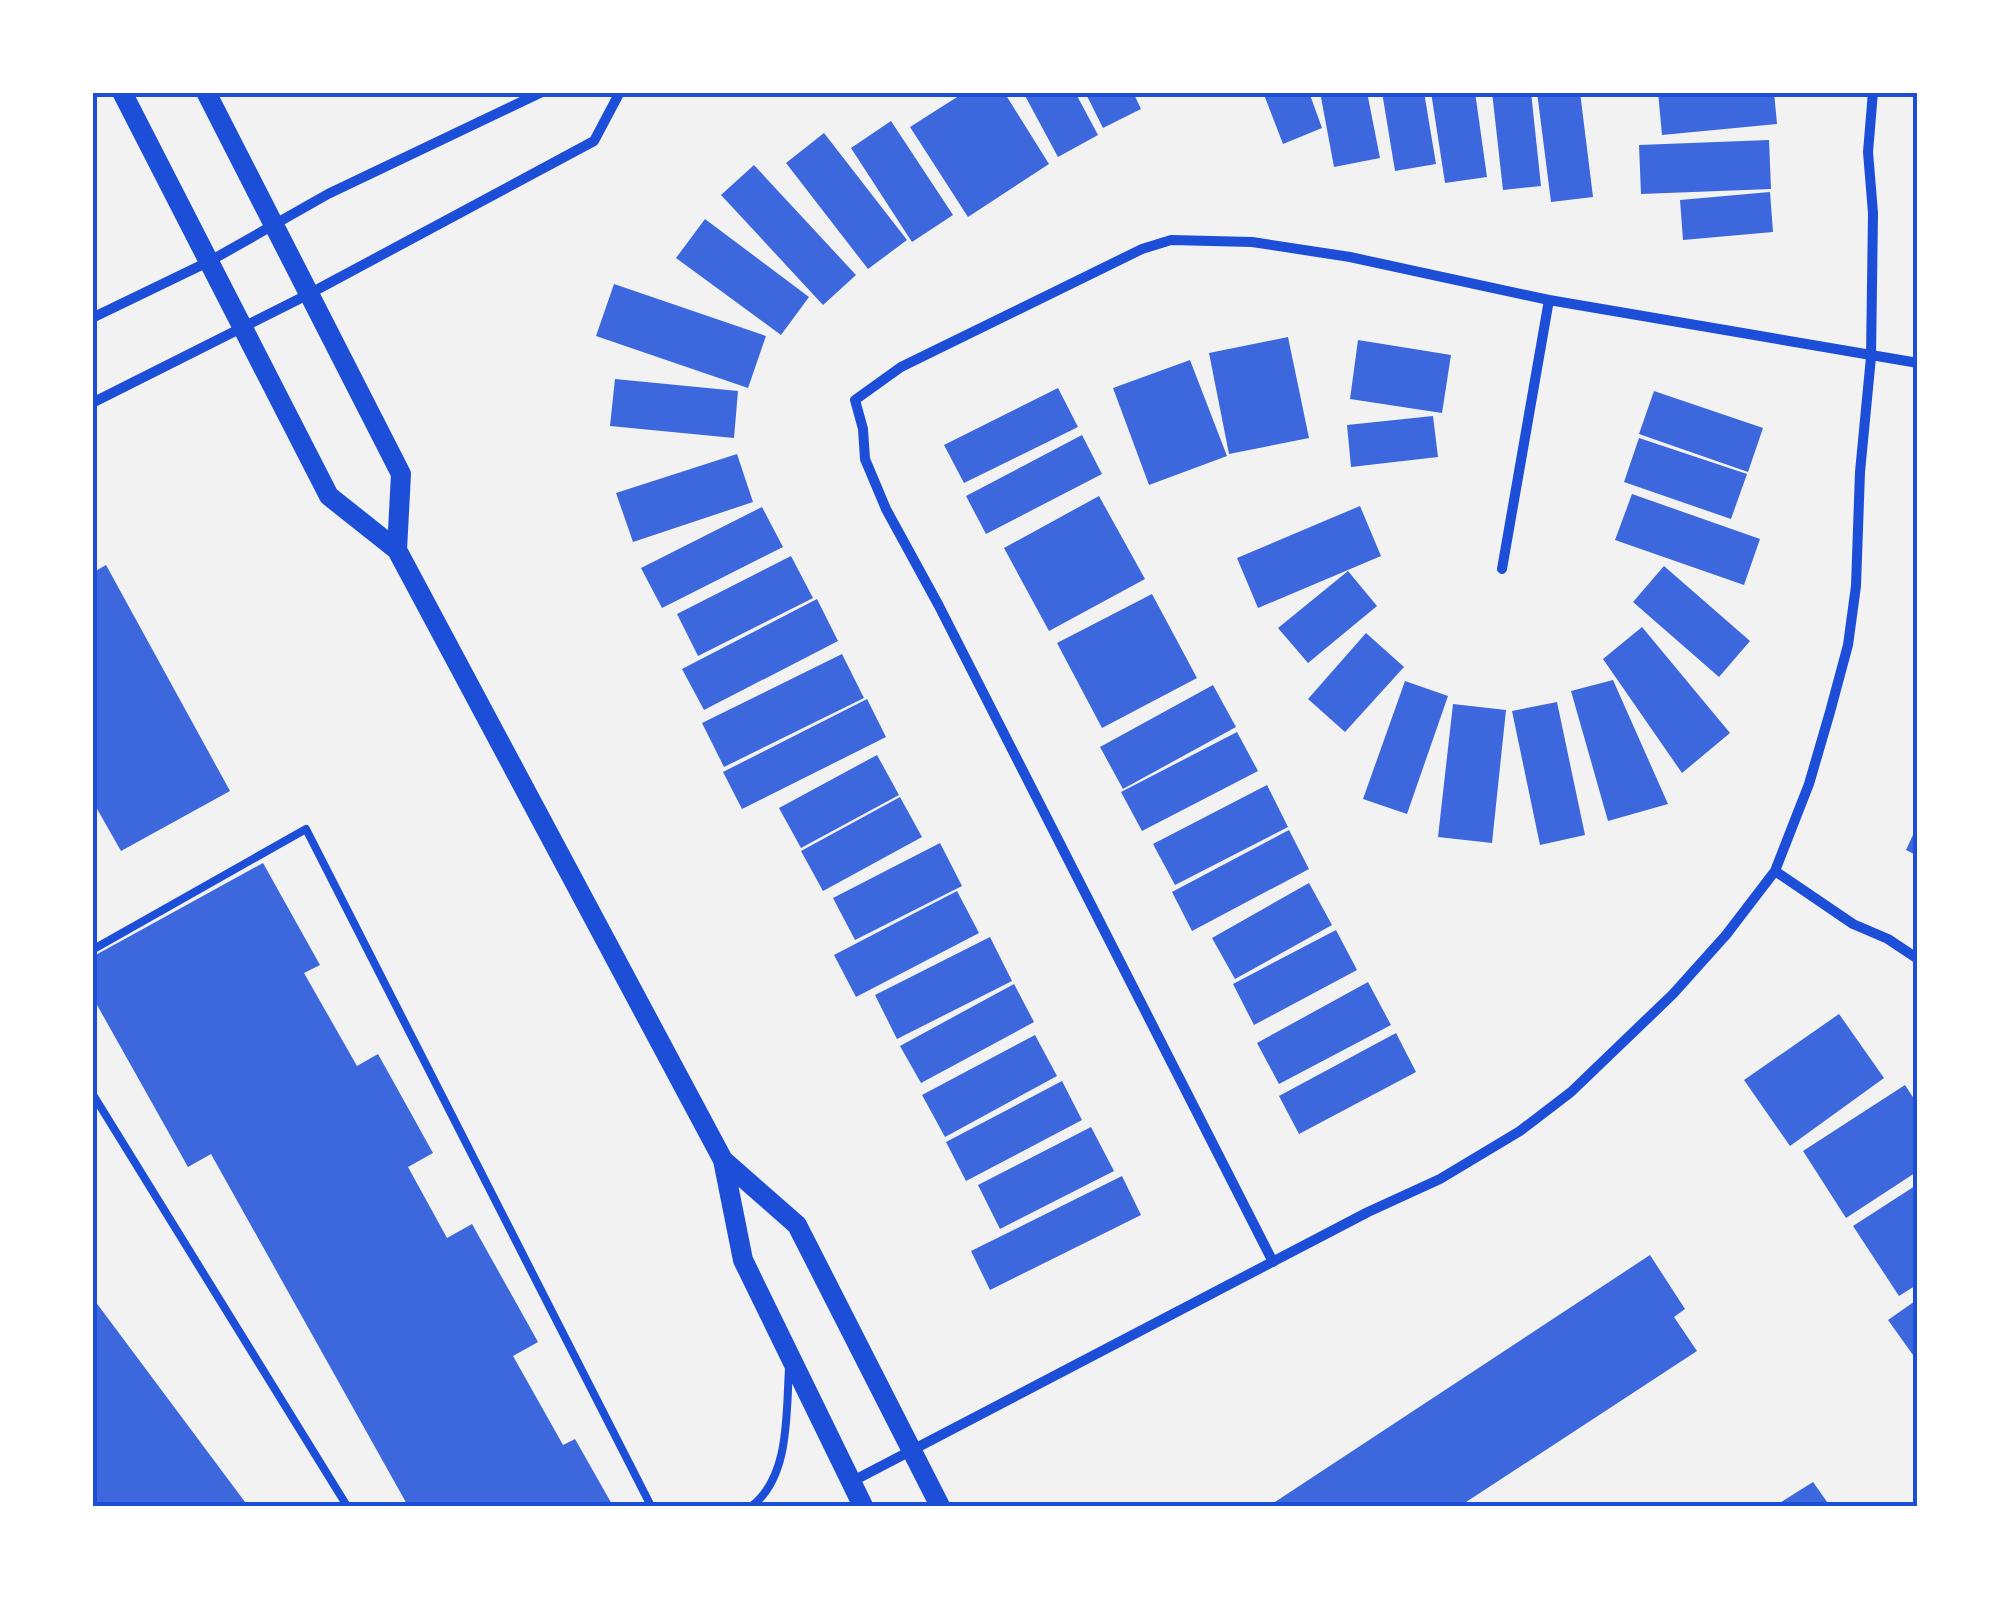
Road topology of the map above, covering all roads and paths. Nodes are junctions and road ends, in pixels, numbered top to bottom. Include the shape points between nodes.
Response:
1 (122, 92) edge
2 (206, 92) edge
3 (542, 92) edge
4 (620, 92) edge
5 (1872, 92) edge
6 (274, 223) junction
7 (210, 260) junction
8 (307, 295) junction
9 (1550, 300) junction
10 (92, 318) edge
11 (241, 326) junction
12 (1871, 357) junction
13 (1918, 362) edge
14 (92, 403) edge
15 (397, 550) junction
16 (1502, 570) dead end
17 (1776, 871) junction
18 (92, 950) edge
19 (1918, 959) edge
20 (92, 1093) edge
21 (723, 1160) junction
22 (1274, 1262) junction
23 (789, 1360) junction
24 (911, 1450) junction
25 (850, 1482) junction
26 (347, 1506) edge
27 (651, 1506) edge
28 (752, 1506) edge
29 (863, 1506) edge
30 (940, 1506) edge

1 - 7 main road
2 - 6 main road
3 - 6 street
4 - 8 street via 594,141
5 - 12 street
6 - 7 street
6 - 8 main road
7 - 10 street
7 - 11 main road
8 - 11 street
8 - 15 main road via 401,474
9 - 12 street
9 - 16 street
9 - 22 street via 1330,254 1252,242 1170,240 918,359 854,400 865,458 886,509
11 - 14 street
11 - 15 main road via 330,496
12 - 13 street
12 - 17 street via 1848,645 1809,784
15 - 21 main road
17 - 19 street
17 - 22 street via 1673,994 1520,1132 1440,1180
18 - 27 lane via 306,829
20 - 26 lane
21 - 23 main road via 743,1260
21 - 24 main road via 797,1225
22 - 24 street
23 - 25 main road
23 - 28 lane via 784,1446 766,1494
24 - 25 street
24 - 30 main road
25 - 29 main road

